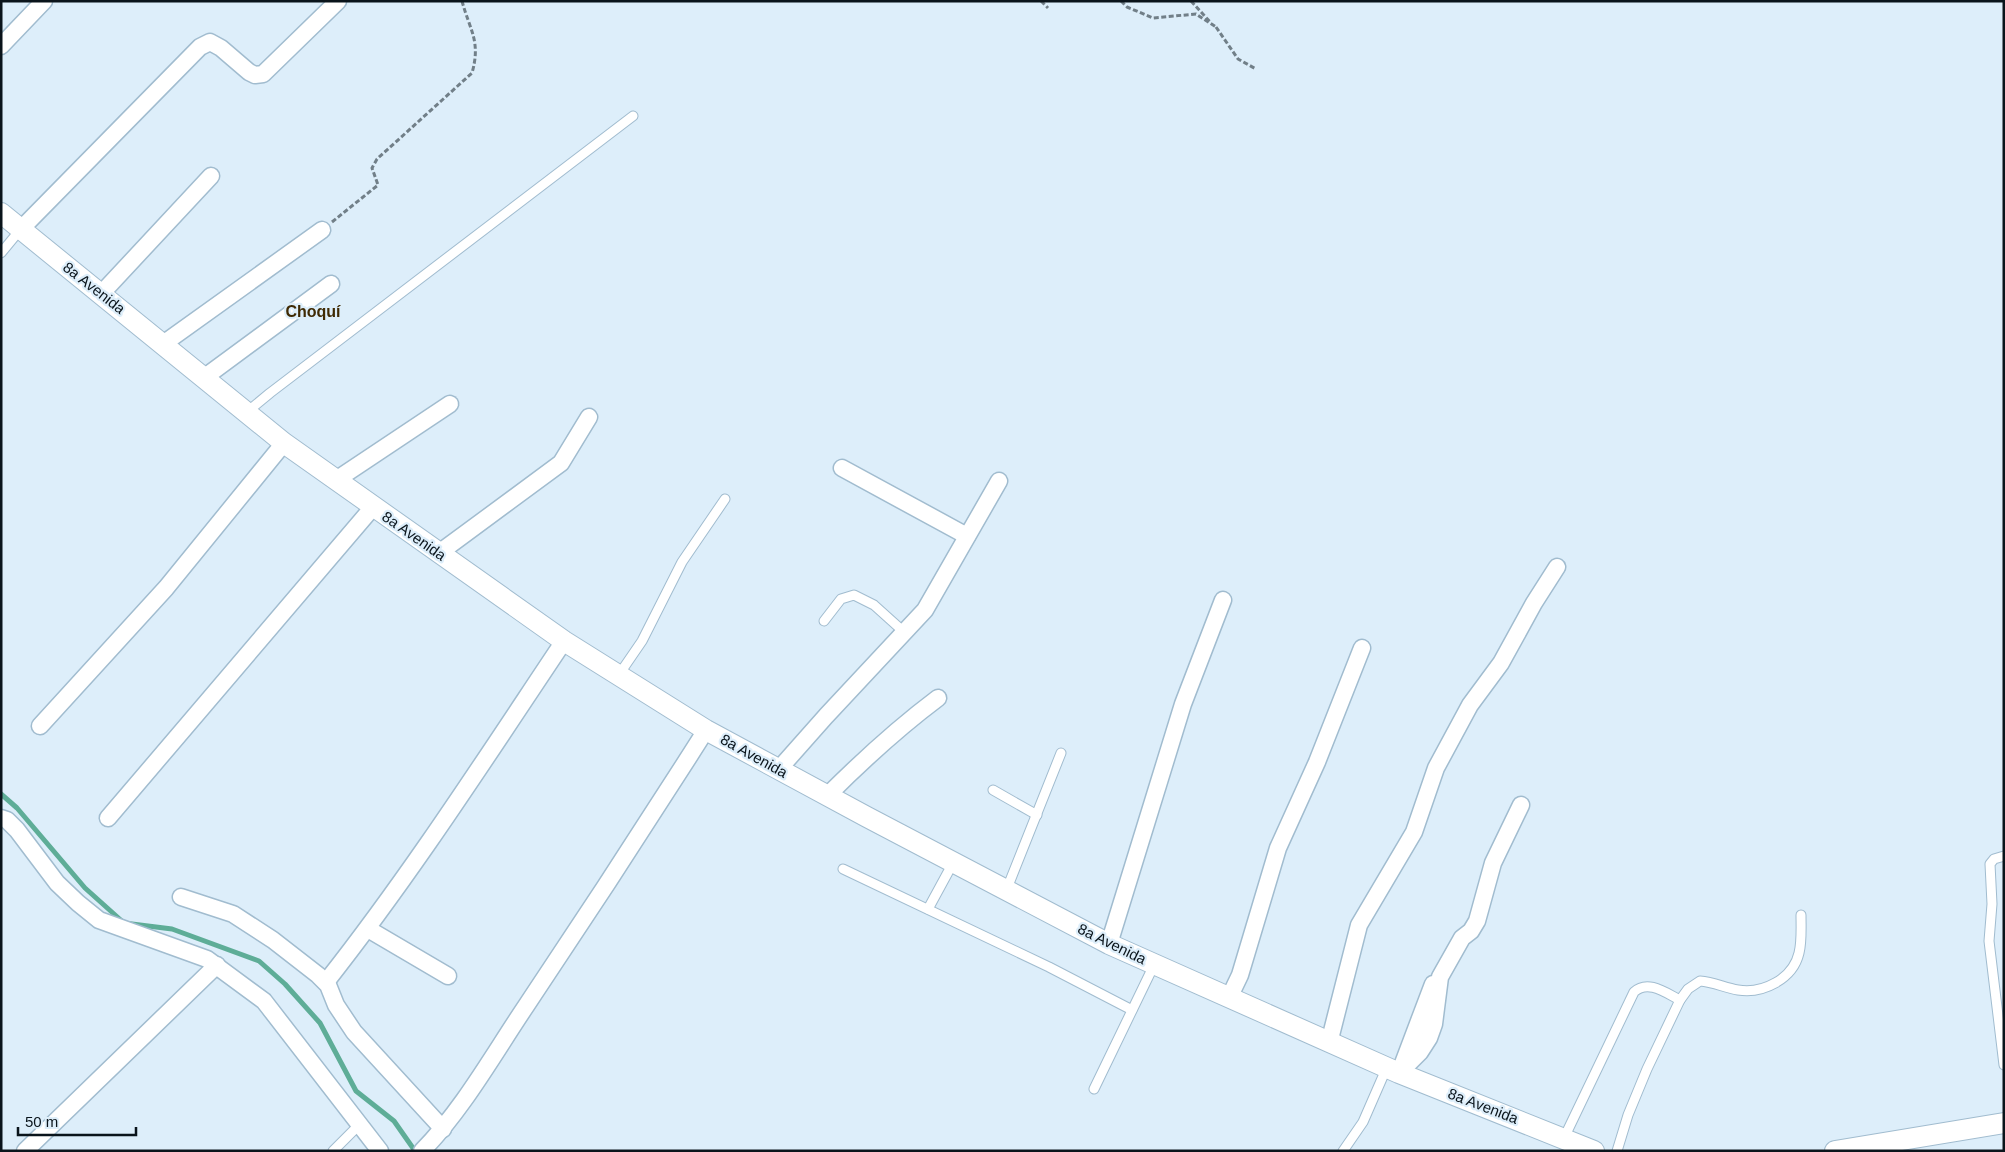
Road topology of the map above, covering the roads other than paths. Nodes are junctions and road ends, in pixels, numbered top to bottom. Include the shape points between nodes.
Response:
1 (44, 1) edge
2 (338, 1) edge
3 (1, 46) edge
4 (633, 116) dead end
5 (212, 176) dead end
6 (1, 213) edge
7 (20, 230) junction
8 (322, 230) road end
9 (1, 253) edge
10 (331, 284) dead end
11 (101, 294) junction
12 (163, 344) junction
13 (205, 377) junction
14 (450, 404) dead end
15 (247, 412) junction
16 (589, 417) dead end
17 (284, 443) junction
18 (842, 468) dead end
19 (336, 480) junction
20 (999, 480) dead end
21 (725, 498) dead end
22 (373, 507) junction
23 (967, 536) junction
24 (439, 553) junction
25 (1557, 567) dead end
26 (1224, 600) dead end
27 (824, 621) dead end
28 (904, 632) junction
29 (564, 641) junction
30 (1362, 648) dead end
31 (618, 676) junction
32 (938, 698) dead end
33 (40, 726) dead end
34 (706, 730) junction
35 (1061, 753) dead end
36 (779, 770) junction
37 (993, 790) dead end
38 (827, 796) junction
39 (1521, 805) dead end
40 (1037, 815) junction
41 (1, 818) edge
42 (108, 818) dead end
43 (2004, 856) edge
44 (953, 863) junction
45 (843, 869) dead end
46 (1006, 891) junction
47 (182, 897) dead end
48 (928, 909) junction
49 (1801, 915) dead end
50 (368, 929) junction
51 (1108, 944) junction
52 (217, 965) junction
53 (1154, 965) junction
54 (448, 976) dead end
55 (326, 982) junction
56 (1229, 998) junction
57 (1680, 1000) junction
58 (1132, 1010) junction
59 (1329, 1043) junction
60 (2004, 1065) edge
61 (1393, 1070) junction
62 (1094, 1089) dead end
63 (2004, 1123) edge
64 (360, 1124) junction
65 (439, 1133) junction
66 (1564, 1138) junction
67 (1902, 1145) edge
68 (1588, 1150) edge
69 (25, 1151) edge
70 (333, 1151) edge
71 (380, 1151) edge
72 (422, 1151) edge
73 (1343, 1151) edge
74 (1617, 1151) edge
75 (1835, 1151) edge

1 - 3 street
2 - 7 street via 263,74 249,72 210,42 200,47
4 - 15 lane
5 - 11 street
6 - 7 street, 8a Avenida
7 - 9 lane
7 - 11 street, 8a Avenida
8 - 12 street
10 - 13 street
11 - 12 street, 8a Avenida
12 - 13 street, 8a Avenida
13 - 15 street, 8a Avenida
14 - 19 street
15 - 17 street, 8a Avenida
16 - 24 street via 561,463
17 - 19 street, 8a Avenida
17 - 33 street via 166,588
18 - 23 street
19 - 22 street, 8a Avenida
20 - 23 street
21 - 31 lane via 682,562 642,641
22 - 24 street, 8a Avenida
22 - 42 street
23 - 28 street via 925,610
24 - 29 street, 8a Avenida
25 - 59 street via 1501,663 1470,704 1436,768 1414,832 1359,925
26 - 51 street via 1183,704
27 - 28 lane via 841,599 854,595 874,605
28 - 36 street
29 - 31 street, 8a Avenida
29 - 50 street
30 - 56 street via 1317,762 1278,848 1240,975
31 - 34 street, 8a Avenida
32 - 38 street via 866,757
34 - 36 street, 8a Avenida
34 - 65 street via 614,875
35 - 40 lane
36 - 38 street, 8a Avenida
37 - 40 lane
38 - 44 street, 8a Avenida
39 - 61 street via 1493,863 1477,920 1471,931 1446,952
40 - 46 lane
41 - 52 street via 17,830 57,883 98,920
43 - 60 lane via 1990,864 1992,904 1989,941
44 - 46 street, 8a Avenida
44 - 48 lane
45 - 48 lane
46 - 51 street, 8a Avenida
47 - 55 street via 233,914 273,940
48 - 58 lane
49 - 57 lane via 1800,953 1791,971 1783,977 1750,991 1700,981
50 - 54 street
50 - 55 street
51 - 53 street, 8a Avenida
52 - 64 street via 264,1001
52 - 69 street
53 - 56 street, 8a Avenida
53 - 58 lane
55 - 65 street via 336,1005 354,1032
56 - 59 street, 8a Avenida
57 - 66 lane via 1655,988 1638,987
57 - 74 lane via 1647,1069
58 - 62 lane
59 - 61 street, 8a Avenida
61 - 66 street, 8a Avenida
61 - 73 lane
63 - 67 street
64 - 70 lane
64 - 71 street
65 - 72 street
66 - 68 street, 8a Avenida
67 - 75 street

